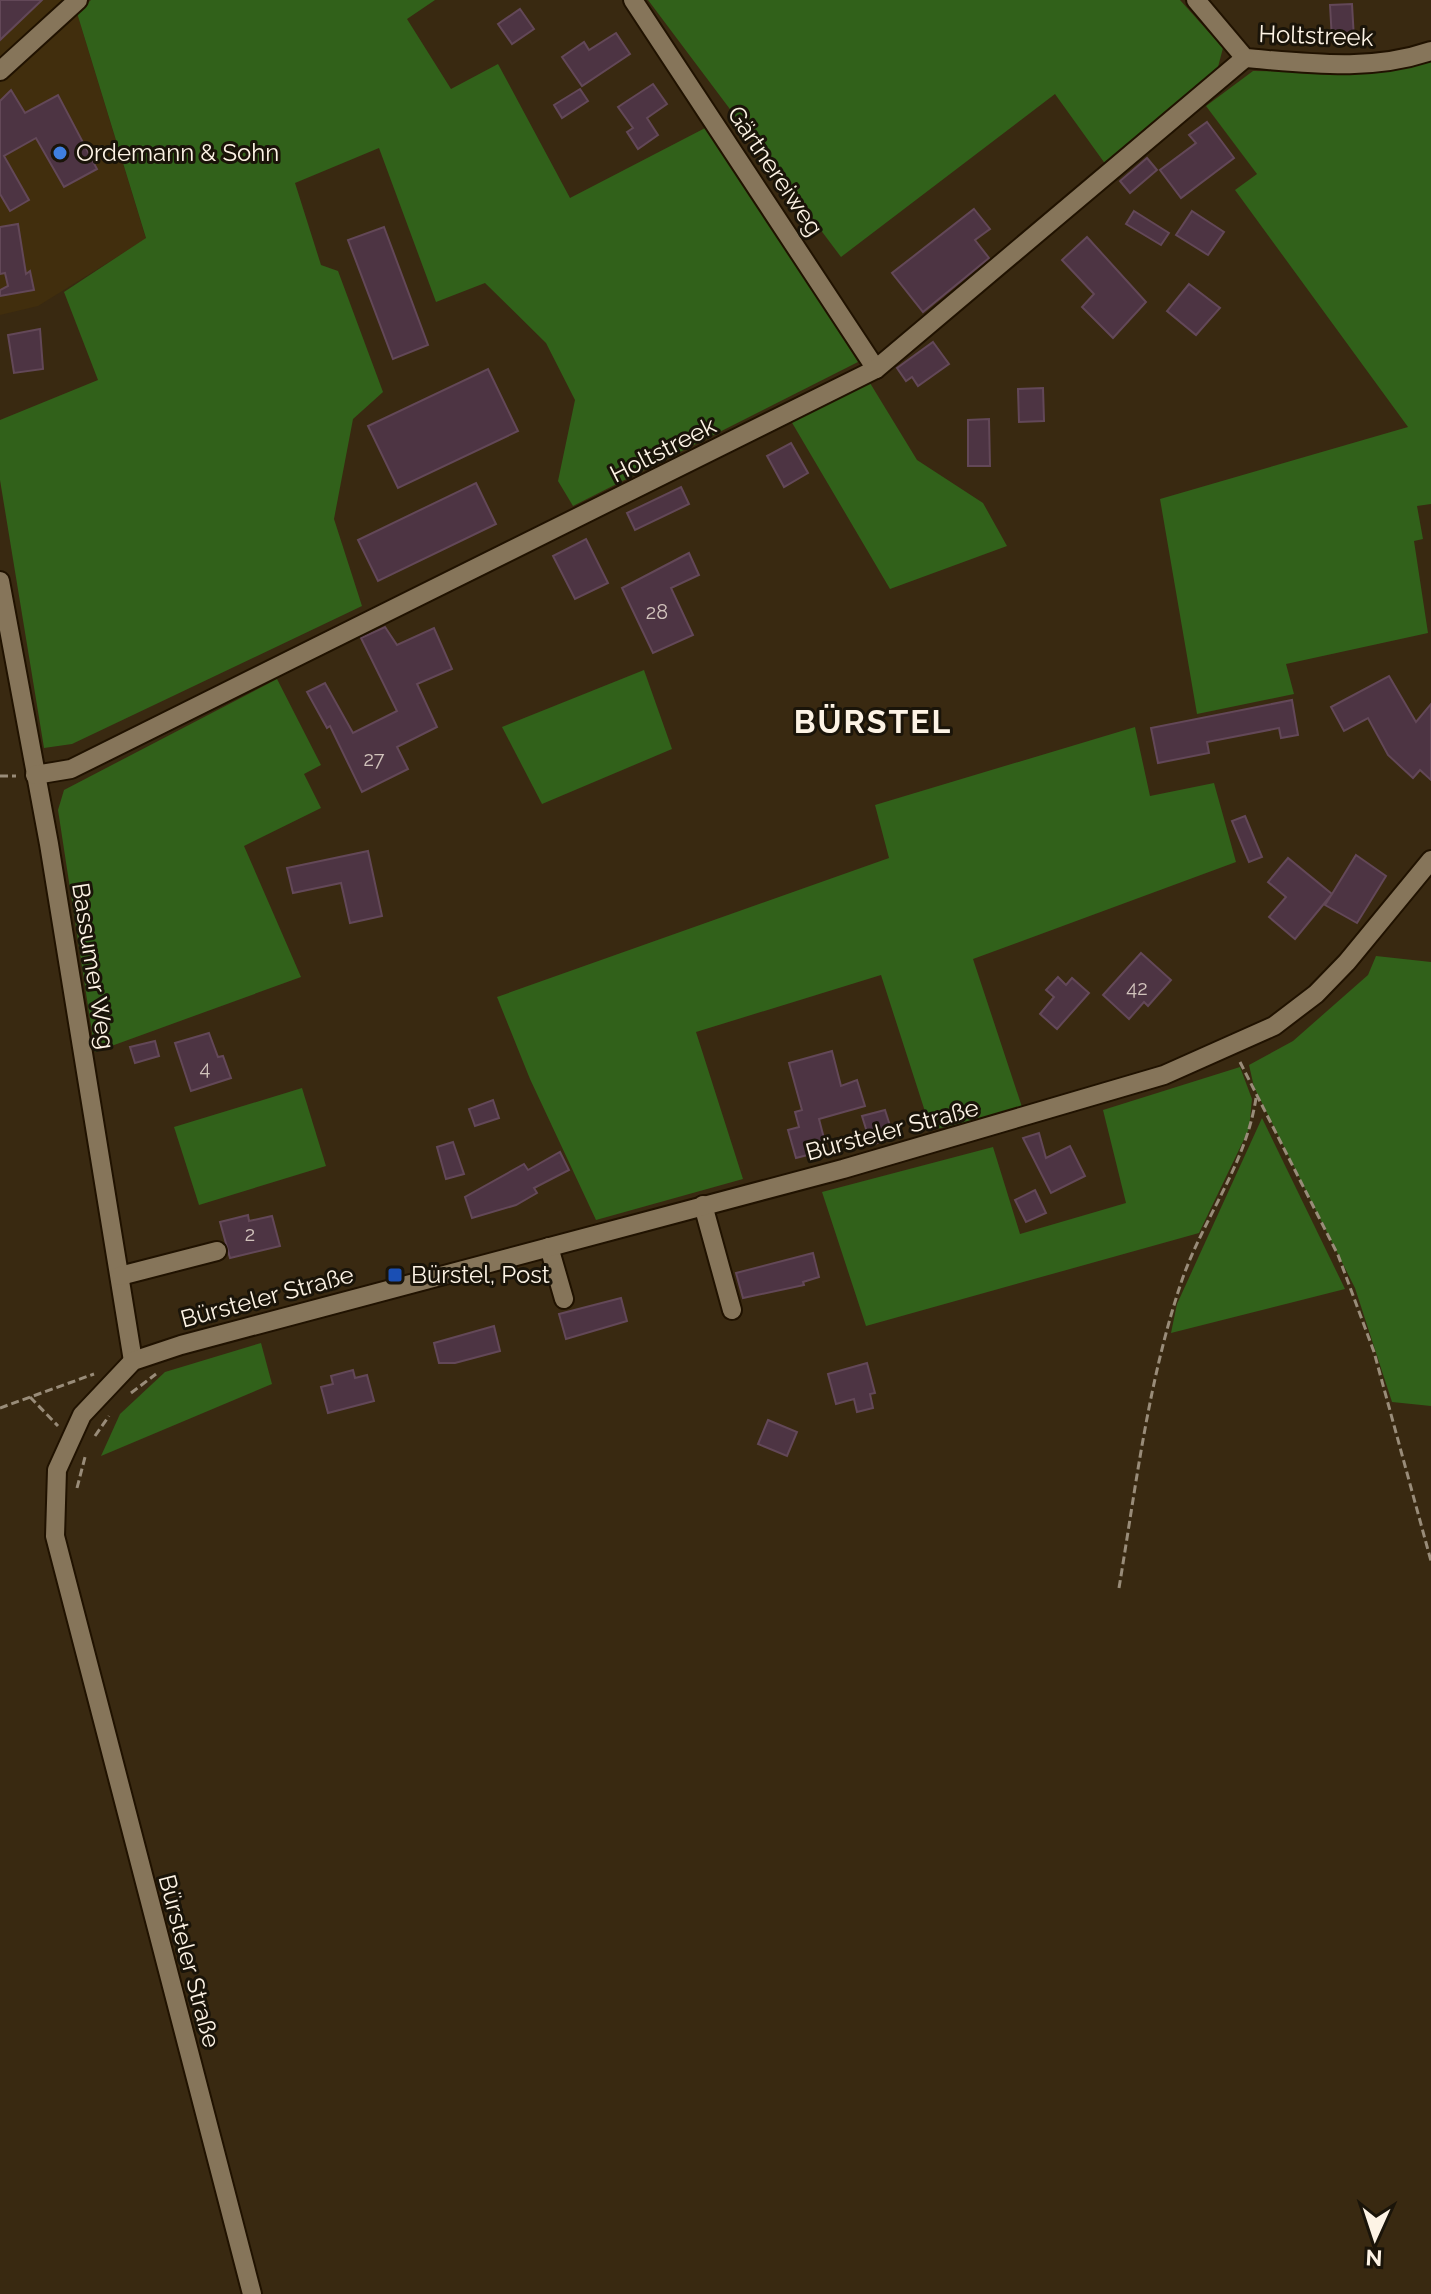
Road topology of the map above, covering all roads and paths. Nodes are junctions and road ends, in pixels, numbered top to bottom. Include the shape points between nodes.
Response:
1 (78, 0) edge
2 (633, 0) edge
3 (1196, 0) edge
4 (1431, 51) edge
5 (1245, 58) junction
6 (0, 71) edge
7 (876, 369) junction
8 (0, 581) edge
9 (35, 775) junction
10 (1431, 860) edge
11 (1233, 1046) junction
12 (1256, 1097) junction
13 (703, 1205) junction
14 (549, 1247) junction
15 (217, 1251) dead end
16 (120, 1276) junction
17 (564, 1299) dead end
18 (732, 1310) dead end
19 (133, 1361) junction
20 (142, 1383) dead end
21 (30, 1397) junction
22 (125, 1397) dead end
23 (117, 1405) dead end
24 (0, 1408) edge
25 (72, 1434) junction
26 (91, 1441) dead end
27 (87, 1452) dead end
28 (76, 1500) dead end
29 (1431, 1561) edge
30 (1119, 1588) dead end
31 (252, 2294) edge

1 - 6 street
2 - 7 street, Gärtnereiweg
3 - 5 street, Holtstreek
4 - 5 street, Holtstreek via 1381,63 1338,65
5 - 7 street, Holtstreek
7 - 9 street, Holtstreek via 71,769
8 - 9 street, Bassumer Weg
9 - 16 street, Bassumer Weg
10 - 11 street, Bürsteler Straße via 1316,994 1274,1026
11 - 12 path
11 - 13 street, Bürsteler Straße via 1099,1097
12 - 29 path via 1338,1255 1374,1352
12 - 30 path via 1251,1131 1181,1281 1162,1351
13 - 14 street, Bürsteler Straße
13 - 18 street
14 - 17 street
14 - 19 street, Bürsteler Straße
15 - 16 street
16 - 19 street, Bassumer Weg
19 - 21 path
19 - 25 street, Bürsteler Straße via 105,1386
20 - 22 path
21 - 24 path
21 - 25 path
23 - 26 path
25 - 31 street, Bürsteler Straße via 57,1470 55,1536
27 - 28 path

